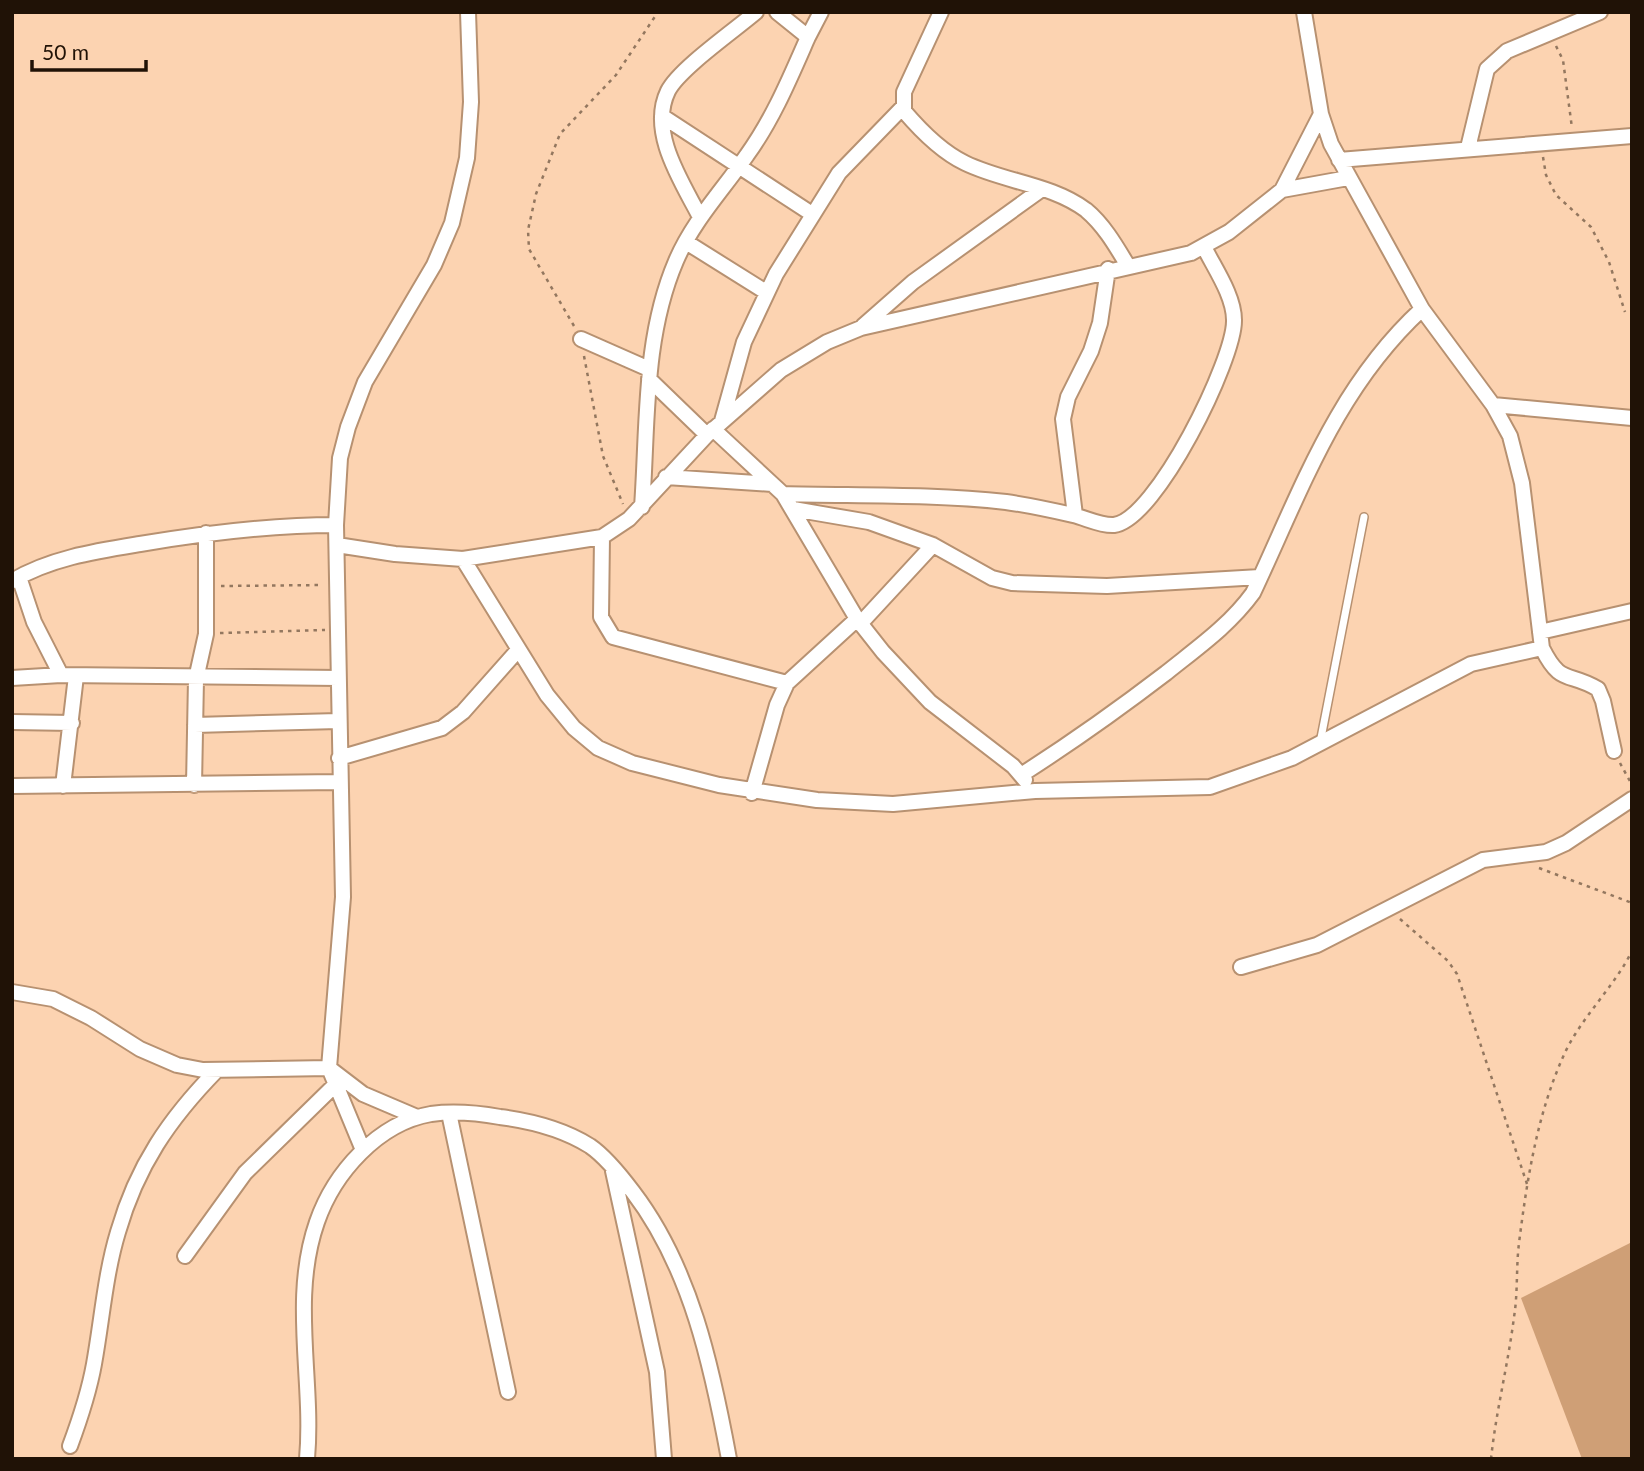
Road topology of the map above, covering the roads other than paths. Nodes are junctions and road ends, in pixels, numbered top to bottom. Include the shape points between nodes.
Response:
1 (468, 12) edge
2 (755, 12) edge
3 (777, 12) edge
4 (821, 12) edge
5 (941, 12) edge
6 (1304, 12) edge
7 (1600, 12) edge
8 (808, 37) junction
9 (903, 107) junction
10 (1321, 114) junction
11 (662, 116) junction
12 (1632, 136) edge
13 (1468, 148) junction
14 (1339, 160) junction
15 (739, 166) junction
16 (1348, 178) junction
17 (1042, 189) junction
18 (1282, 190) junction
19 (812, 214) junction
20 (700, 217) junction
21 (686, 242) junction
22 (1204, 247) junction
23 (1128, 266) junction
24 (1108, 269) junction
25 (766, 292) junction
26 (1422, 309) junction
27 (860, 328) junction
28 (581, 340) road end
29 (649, 374) junction
30 (1493, 405) junction
31 (1632, 418) edge
32 (714, 429) junction
33 (666, 477) junction
34 (772, 484) junction
35 (783, 494) junction
36 (642, 507) junction
37 (793, 509) junction
38 (1075, 515) junction
39 (1364, 517) dead end
40 (336, 525) junction
41 (206, 533) junction
42 (602, 537) junction
43 (337, 545) junction
44 (933, 545) junction
45 (463, 559) junction
46 (1260, 578) junction
47 (16, 579) edge
48 (1632, 611) edge
49 (858, 622) junction
50 (1540, 632) junction
51 (1542, 648) junction
52 (519, 650) junction
53 (61, 676) junction
54 (76, 676) junction
55 (12, 678) edge
56 (338, 678) junction
57 (196, 679) junction
58 (787, 683) junction
59 (338, 721) junction
60 (12, 722) edge
61 (72, 723) junction
62 (195, 725) junction
63 (1320, 745) junction
64 (1614, 751) road end
65 (339, 758) junction
66 (1021, 775) junction
67 (339, 782) junction
68 (194, 785) junction
69 (12, 786) edge
70 (63, 786) junction
71 (1035, 791) junction
72 (752, 793) junction
73 (1632, 799) edge
74 (1241, 967) dead end
75 (12, 992) edge
76 (329, 1069) junction
77 (217, 1070) junction
78 (335, 1085) junction
79 (449, 1112) junction
80 (417, 1117) junction
81 (363, 1150) junction
82 (612, 1167) junction
83 (185, 1256) dead end
84 (508, 1392) dead end
85 (70, 1446) dead end
86 (307, 1459) edge
87 (664, 1459) edge
88 (729, 1459) edge

1 - 40 street via 471,102 467,158 452,223 434,265 388,338 357,401 340,458
2 - 11 street via 673,84
3 - 8 street
4 - 8 street
5 - 9 street via 910,78
6 - 10 street
7 - 13 street via 1507,51 1487,69
8 - 15 street via 769,121
9 - 17 street via 938,145 959,160
9 - 19 street via 839,173
10 - 14 street
10 - 18 street
11 - 15 street
11 - 20 street via 667,145
12 - 13 street
13 - 14 street
14 - 16 street
15 - 19 street
15 - 20 street
16 - 18 street
16 - 26 street
17 - 23 street via 1092,215
17 - 27 street via 913,282
18 - 22 street
19 - 25 street
20 - 21 street
21 - 25 street
21 - 29 street via 666,287
22 - 23 street
22 - 38 street via 1231,305 1234,322 1200,420 1182,454 1130,516 1113,525
23 - 24 street
24 - 27 street
24 - 38 street via 1098,330 1063,419
25 - 32 street
26 - 30 street
26 - 46 street via 1391,338 1352,389
27 - 32 street via 780,370
28 - 29 street
29 - 32 street
29 - 36 street
30 - 31 street
30 - 50 street via 1510,436 1522,483
32 - 33 street
32 - 34 street
33 - 34 street
33 - 36 street
34 - 35 street
35 - 37 street
35 - 38 street via 982,500
36 - 42 street
37 - 44 street via 869,522
37 - 49 street
39 - 63 lane
40 - 41 street
40 - 43 street
41 - 47 street via 69,559
41 - 57 street via 206,634
42 - 45 street
42 - 58 street via 601,617 613,637
43 - 45 street
43 - 56 street
44 - 46 street via 992,578 1023,584 1107,586
44 - 49 street
45 - 52 street
46 - 66 street via 1243,607 1218,632 1099,724
47 - 53 street
48 - 50 street
49 - 58 street
49 - 66 street via 930,702
50 - 51 street
51 - 63 street via 1471,664
51 - 64 street via 1562,676 1598,689
52 - 65 street via 463,712 442,728
52 - 72 street via 561,714 598,748 652,769
53 - 54 street
53 - 55 street
54 - 57 street
54 - 61 street
56 - 57 street
56 - 59 street
57 - 62 street
58 - 72 street
59 - 62 street
59 - 65 street
60 - 61 street
61 - 70 street
62 - 68 street
63 - 71 street via 1262,771 1210,787
65 - 67 street
66 - 71 street
67 - 68 street
67 - 76 street via 343,897
68 - 70 street
69 - 70 street
71 - 72 street via 893,804
73 - 74 street via 1546,852 1483,860 1317,945
75 - 77 street via 53,999 160,1059 189,1069
76 - 77 street
76 - 78 street
76 - 80 street via 363,1094
77 - 85 street via 169,1122 128,1203 117,1234 94,1366
78 - 81 street
78 - 83 street via 245,1174
79 - 80 street
79 - 82 street via 510,1118 558,1130 592,1147
79 - 84 street
80 - 81 street
81 - 86 street via 323,1206 307,1262
82 - 87 street via 657,1371
82 - 88 street via 653,1222 690,1301 713,1376

